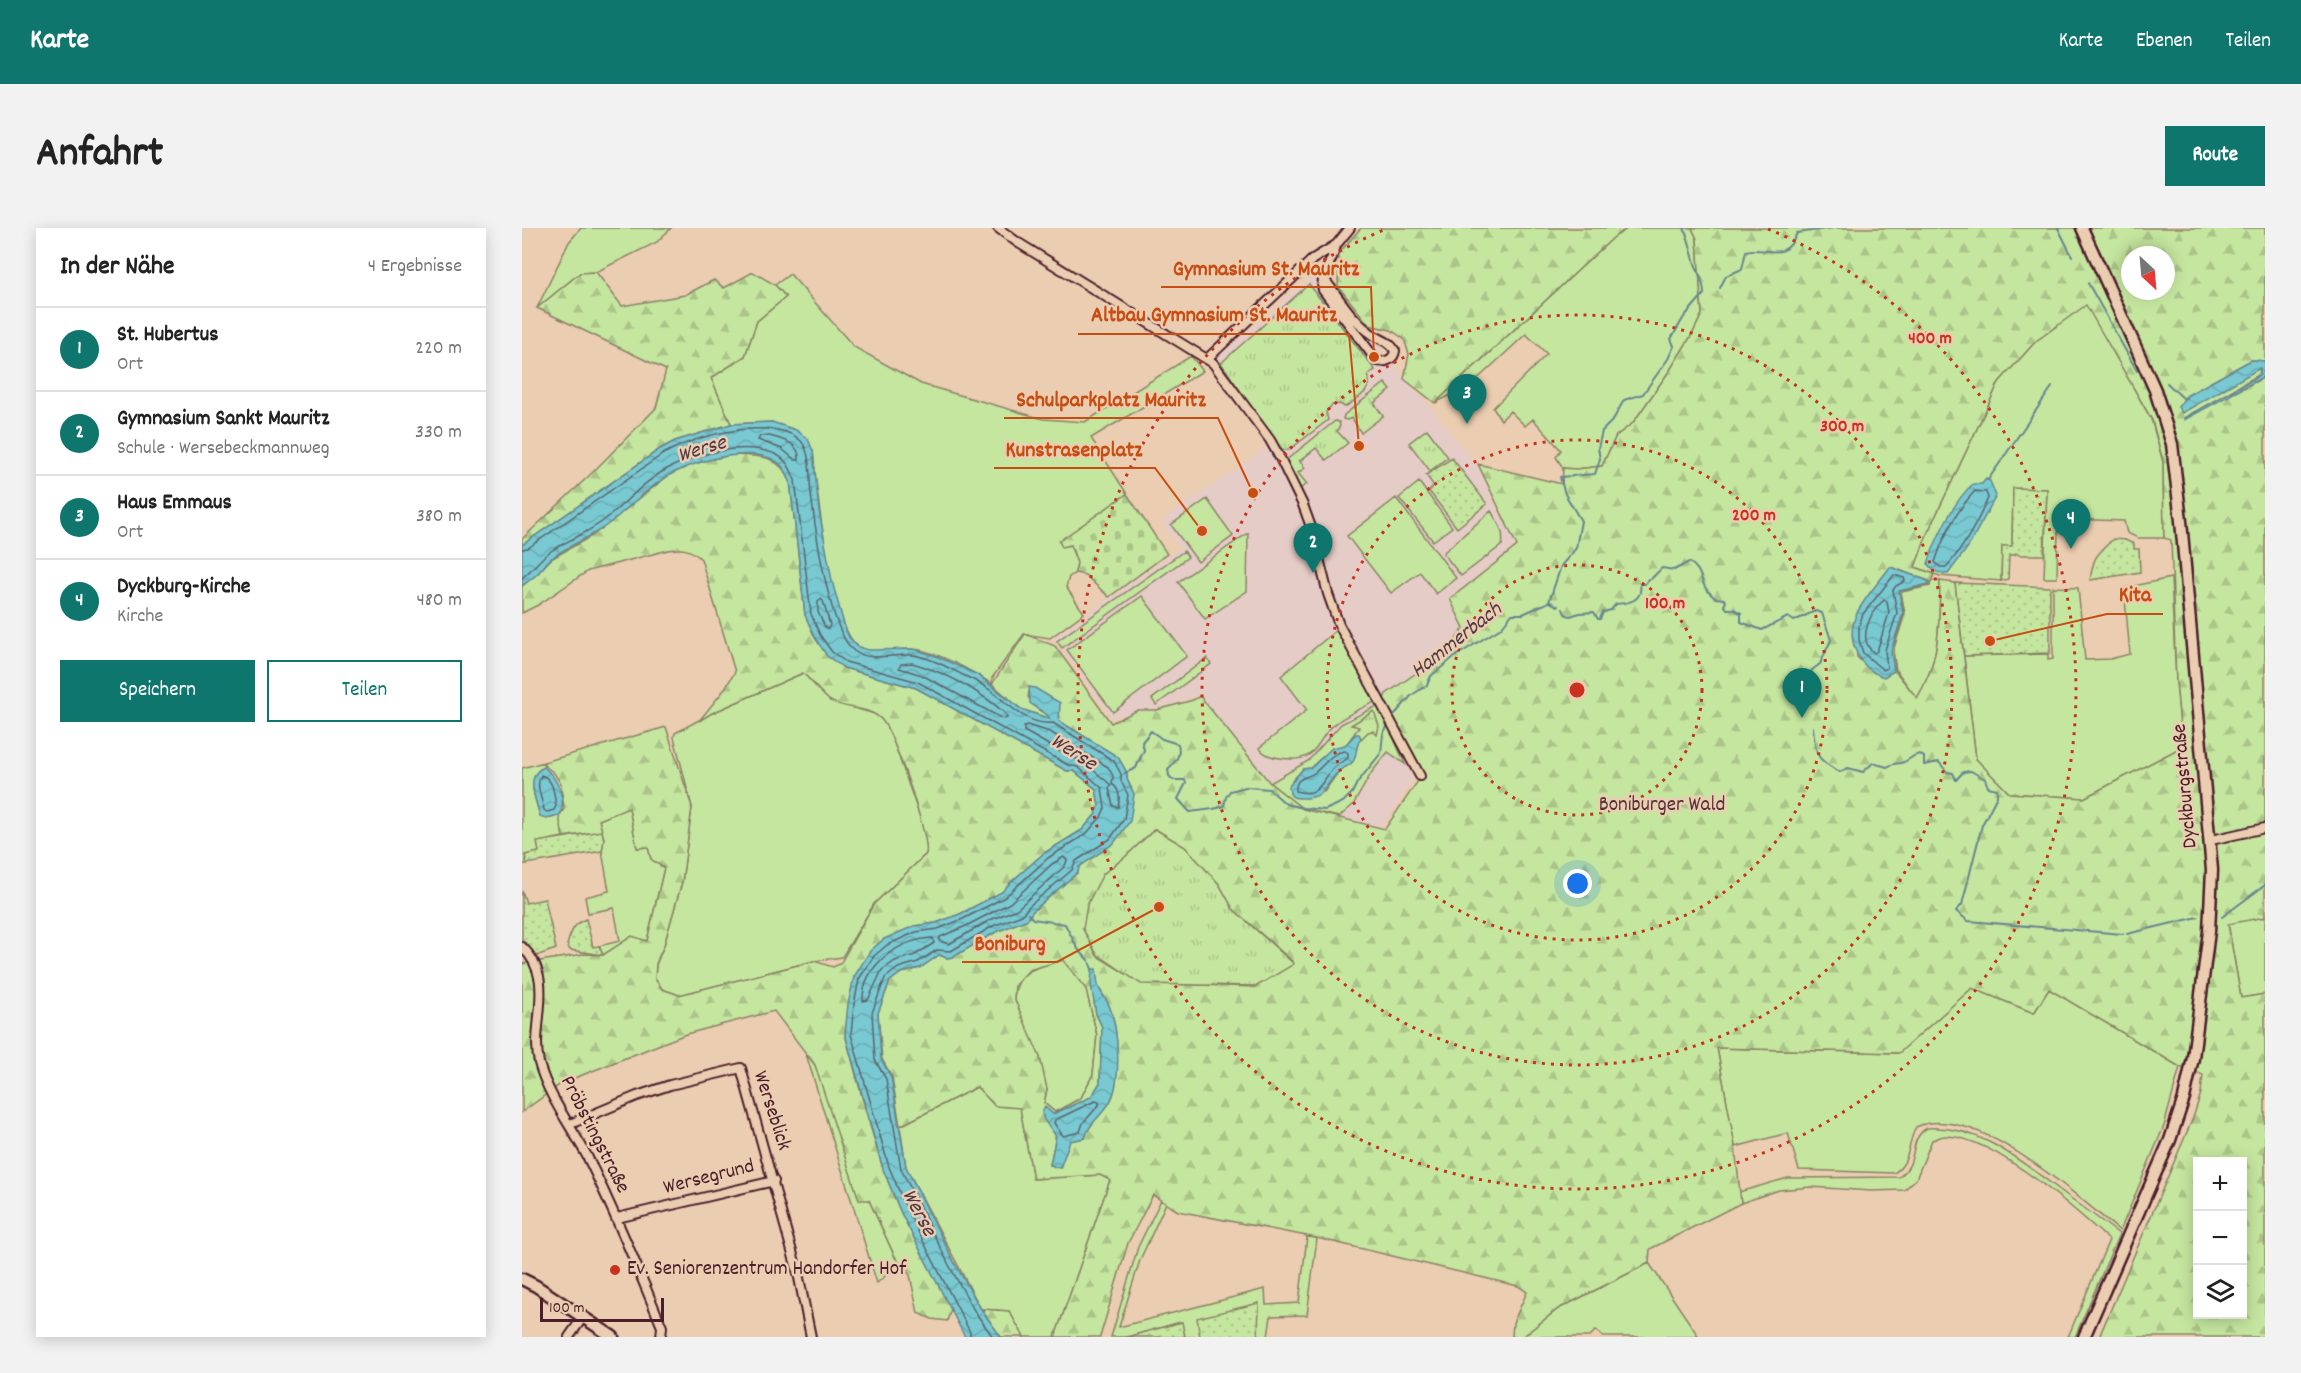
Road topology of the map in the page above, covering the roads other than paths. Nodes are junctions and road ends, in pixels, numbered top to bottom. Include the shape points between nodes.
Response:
1 (998, 228) edge
2 (1350, 228) edge
3 (2082, 228) edge
4 (1336, 245) junction
5 (1324, 279) junction
6 (1210, 361) junction
7 (1420, 776) dead end
8 (2265, 828) edge
9 (2211, 840) junction
10 (522, 946) edge
11 (570, 1124) junction
12 (774, 1181) junction
13 (617, 1218) junction
14 (522, 1279) edge
15 (583, 1317) junction
16 (569, 1337) edge
17 (613, 1337) edge
18 (662, 1337) edge
19 (811, 1337) edge
20 (2084, 1337) edge

1 - 6 street
2 - 4 street
3 - 9 street, Dyckburgstraße via 2155,390 2172,444
4 - 5 street
4 - 6 street via 1313,259
5 - 5 street via 1321,286 1325,294 1374,357 1381,362 1391,359 1395,351 1392,345 1362,326
6 - 7 street via 1280,458 1305,512 1339,625
8 - 9 street
9 - 20 street, Dyckburgstraße via 2209,931 2184,1098 2170,1140
10 - 11 street, Pröbstingstraße via 534,961 542,992 536,1040 539,1063
11 - 12 street, Werseblick via 670,1085 741,1068
11 - 13 street, Pröbstingstraße
12 - 13 street, Wersegrund
12 - 19 street, Werseblick
13 - 18 street, Pröbstingstraße via 662,1327
14 - 15 street
15 - 16 street
15 - 17 street

